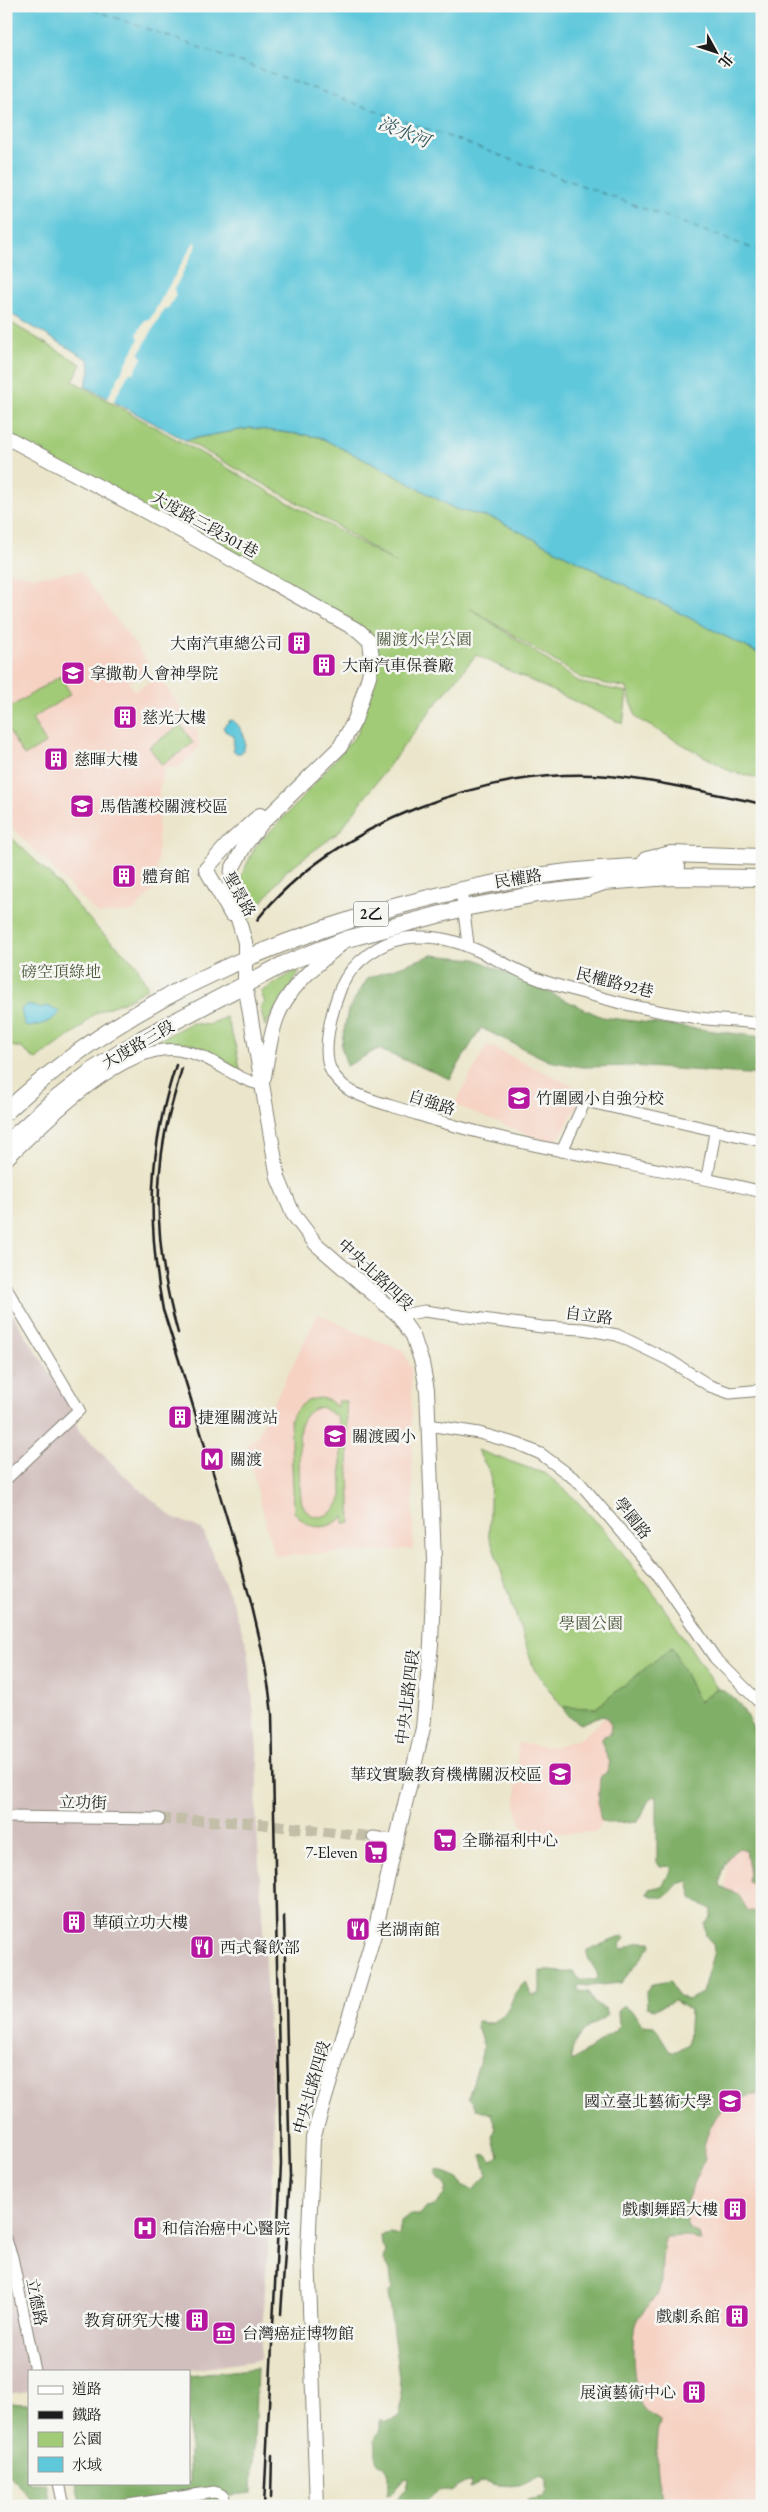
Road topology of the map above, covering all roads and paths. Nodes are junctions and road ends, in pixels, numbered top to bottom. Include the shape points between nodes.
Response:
1 (12, 440) edge
2 (290, 794) junction
3 (762, 857) edge
4 (620, 867) junction
5 (762, 868) edge
6 (206, 869) junction
7 (762, 878) edge
8 (461, 889) junction
9 (232, 902) junction
10 (464, 908) junction
11 (244, 935) junction
12 (347, 939) junction
13 (282, 942) joint
14 (468, 944) junction
15 (246, 957) junction
16 (284, 964) joint
17 (245, 984) junction
18 (762, 1024) edge
19 (262, 1085) junction
20 (6, 1112) edge
21 (715, 1132) junction
22 (762, 1141) edge
23 (8, 1151) edge
24 (562, 1151) junction
25 (708, 1178) junction
26 (762, 1192) edge
27 (6, 1288) edge
28 (399, 1316) junction
29 (762, 1390) edge
30 (428, 1425) junction
31 (6, 1479) edge
32 (762, 1705) edge
33 (6, 1817) edge
34 (159, 1820) tunnel mouth
35 (373, 1837) tunnel mouth
36 (397, 1841) junction
37 (6, 2240) edge
38 (35, 2370) edge
39 (59, 2484) edge
40 (64, 2506) edge
41 (122, 2506) edge
42 (225, 2506) edge
43 (317, 2506) edge

1 - 2 street, 大度路三段301巷 via 306,600 370,641 369,676 355,720 340,747
2 - 6 street via 257,817
2 - 9 street via 261,824 234,861 230,886
3 - 4 main road via 671,854
4 - 5 main road, 民權路 / 2乙
4 - 8 main road, 民權路 / 2乙 via 513,878
6 - 9 street via 221,874
6 - 11 street, 聖景路
7 - 10 main road, 民權路 / 2乙 via 669,877 604,882 587,888
8 - 10 street
8 - 13 main road, 民權路 / 2乙
9 - 11 street
10 - 12 main road, 民權路 / 2乙
10 - 14 street
11 - 15 street, 中央北路四段
12 - 16 main road, 民權路 / 2乙
12 - 19 street via 308,972 281,1008
13 - 15 main road, 大度路三段 / 2乙
14 - 18 street, 民權路92巷 via 534,977 598,997 693,1017
14 - 24 street, 自強路 via 434,938 406,938 370,952 343,982 335,1001 327,1049 330,1071 347,1089 379,1102 459,1128
15 - 17 street, 中央北路四段
15 - 20 main road, 大度路三段 / 2乙 via 127,1018 79,1049
16 - 17 main road, 大度路三段 / 2乙
17 - 19 street, 中央北路四段
17 - 23 main road, 大度路三段 / 2乙 via 143,1038 94,1070 52,1102 24,1129
19 - 23 street, 大度路三段 via 246,1081 205,1057 163,1050 114,1069
19 - 28 street, 中央北路四段 via 278,1178 293,1214 316,1244
21 - 22 street
21 - 24 street via 585,1101
21 - 25 street
24 - 25 street, 自強路
25 - 26 street, 自強路
27 - 31 street via 79,1410
28 - 29 street, 自立路 via 424,1311 617,1335 669,1360 710,1386 730,1392
28 - 30 street, 中央北路四段 via 413,1336 422,1363
30 - 32 street, 學園路 via 479,1433 518,1444 541,1454 580,1483 656,1572 714,1658
30 - 36 street, 中央北路四段 via 434,1560 431,1644 423,1728
33 - 34 street, 立功街
35 - 36 street
36 - 43 street, 中央北路四段 via 356,2000 312,2148 308,2252
37 - 38 street, 立德路
39 - 40 street
41 - 42 street via 214,2492 225,2498

